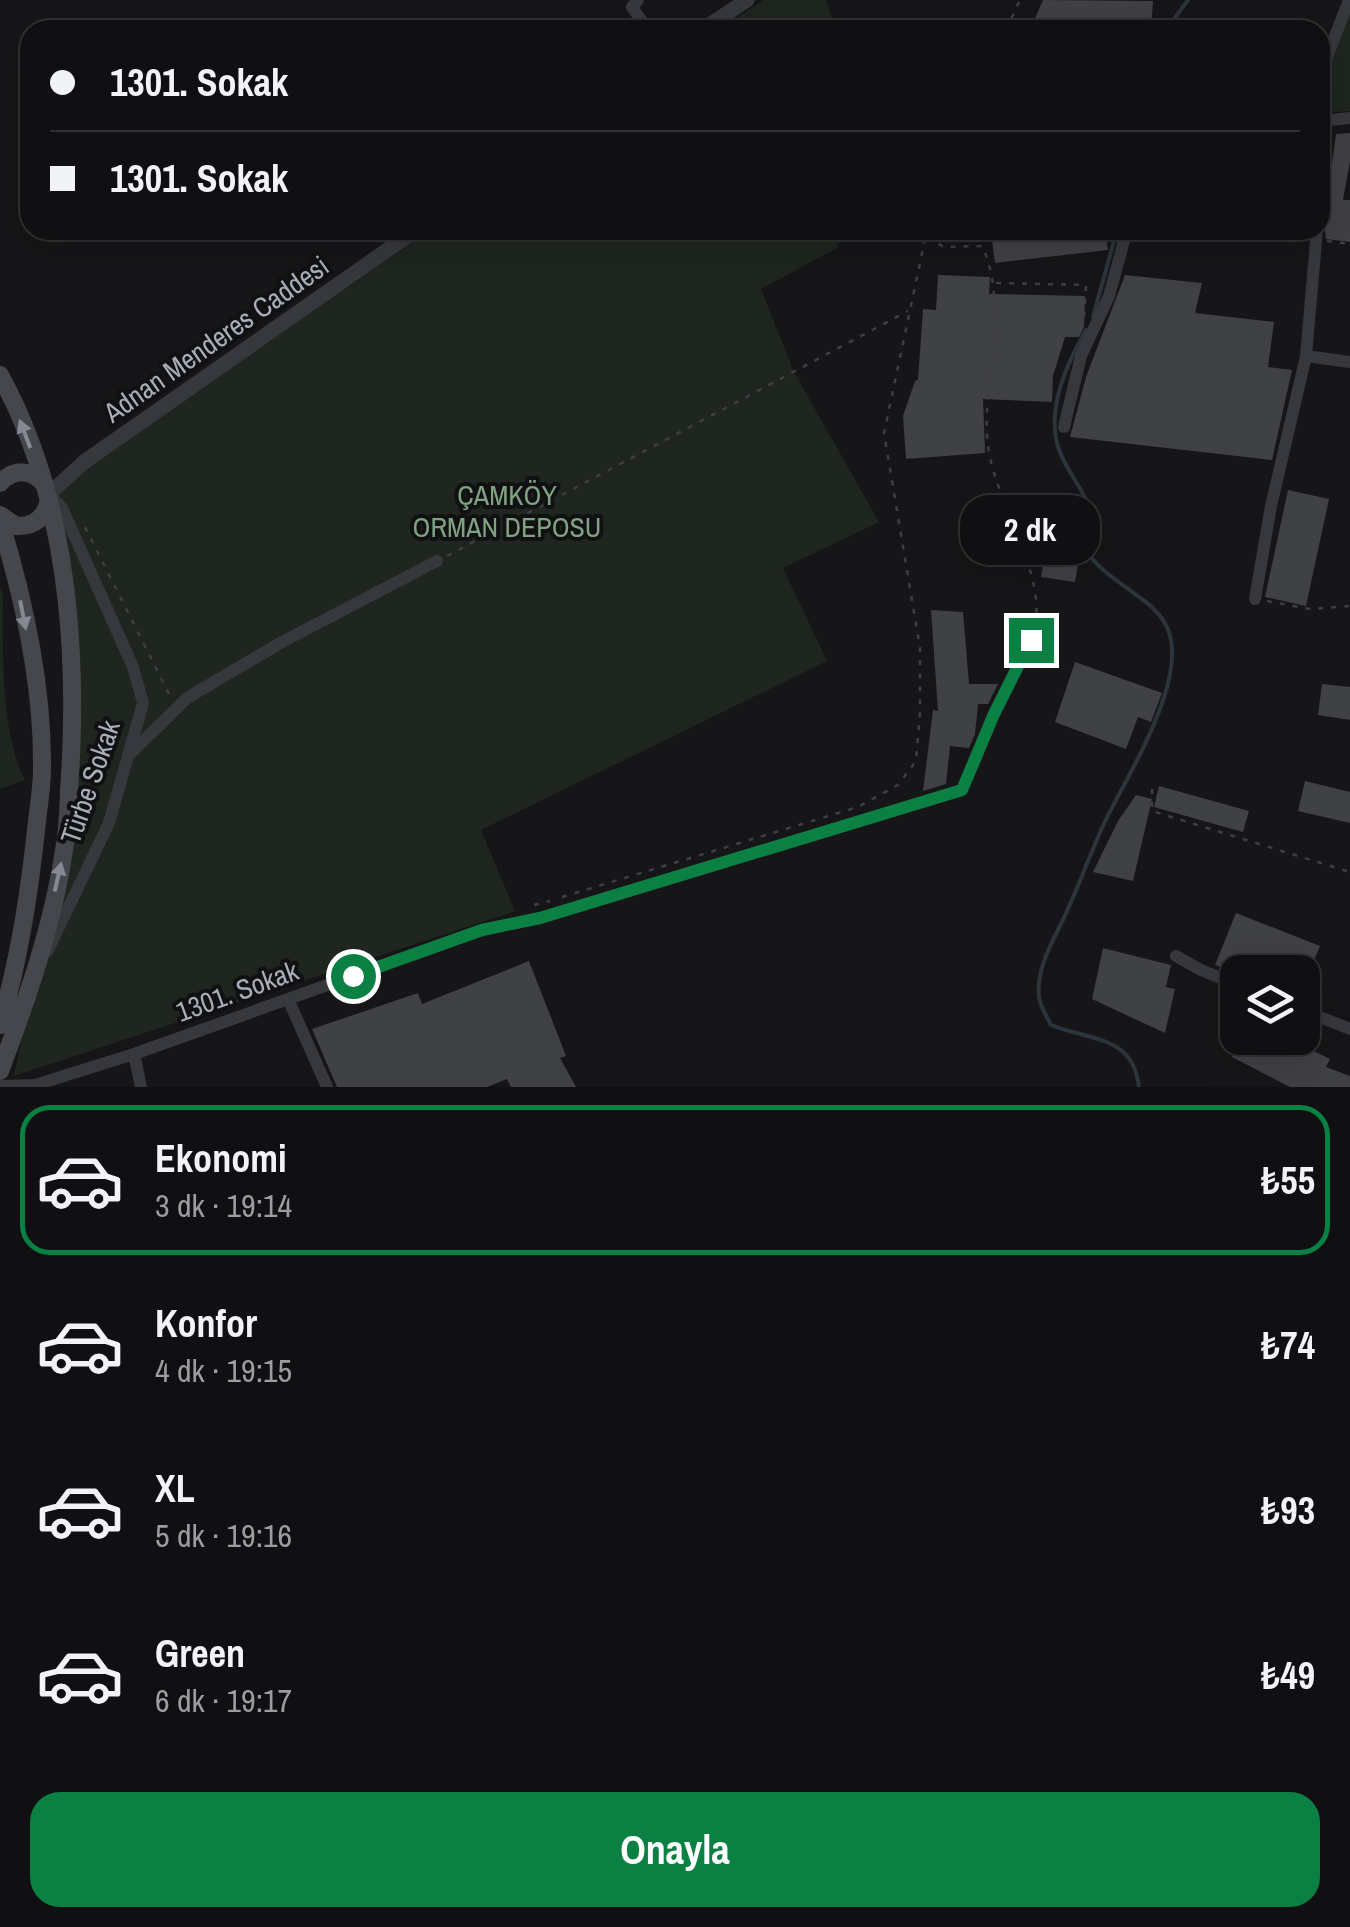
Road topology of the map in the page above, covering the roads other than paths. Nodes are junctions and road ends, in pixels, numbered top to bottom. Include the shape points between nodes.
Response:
1 (748, 0) edge
2 (1349, 0) edge
3 (717, 20) edge
4 (1330, 48) edge
5 (402, 240) edge
6 (1124, 240) edge
7 (1317, 240) edge
8 (1306, 356) junction
9 (1350, 362) edge
10 (0, 376) edge
11 (1064, 427) dead end
12 (0, 483) edge
13 (47, 489) junction
14 (0, 518) edge
15 (438, 560) road end
16 (1255, 599) road end
17 (1031, 640) road end
18 (128, 756) junction
19 (1176, 956) dead end
20 (8, 972) edge
21 (36, 976) junction
22 (1220, 978) edge
23 (288, 998) junction
24 (1320, 1018) edge
25 (0, 1026) edge
26 (1350, 1030) edge
27 (134, 1054) junction
28 (0, 1071) edge
29 (0, 1086) edge
30 (141, 1087) edge
31 (328, 1087) edge

1 - 3 street
2 - 4 street
5 - 13 street, Adnan Menderes Caddesi
6 - 11 street via 1077,368
7 - 8 street
8 - 9 street
8 - 16 street
13 -> 10 main road
12 - 13 main road via 22,472
13 - 14 main road via 46,512 33,524 16,526
13 - 18 street, Türbe Sokak via 62,508 133,667 143,702
21 -> 13 main road via 66,844 74,699
14 -> 20 main road via 34,670 42,769 30,892
15 - 18 street via 186,698
17 - 23 street, 1301. Sokak via 962,790 482,930
18 - 21 street, Türbe Sokak via 108,823
19 - 22 street
20 - 25 main road
21 - 28 main road
23 - 27 street, 1301. Sokak
23 - 31 street
24 - 26 street
27 - 29 street, 1301. Sokak via 35,1085
27 - 30 street

